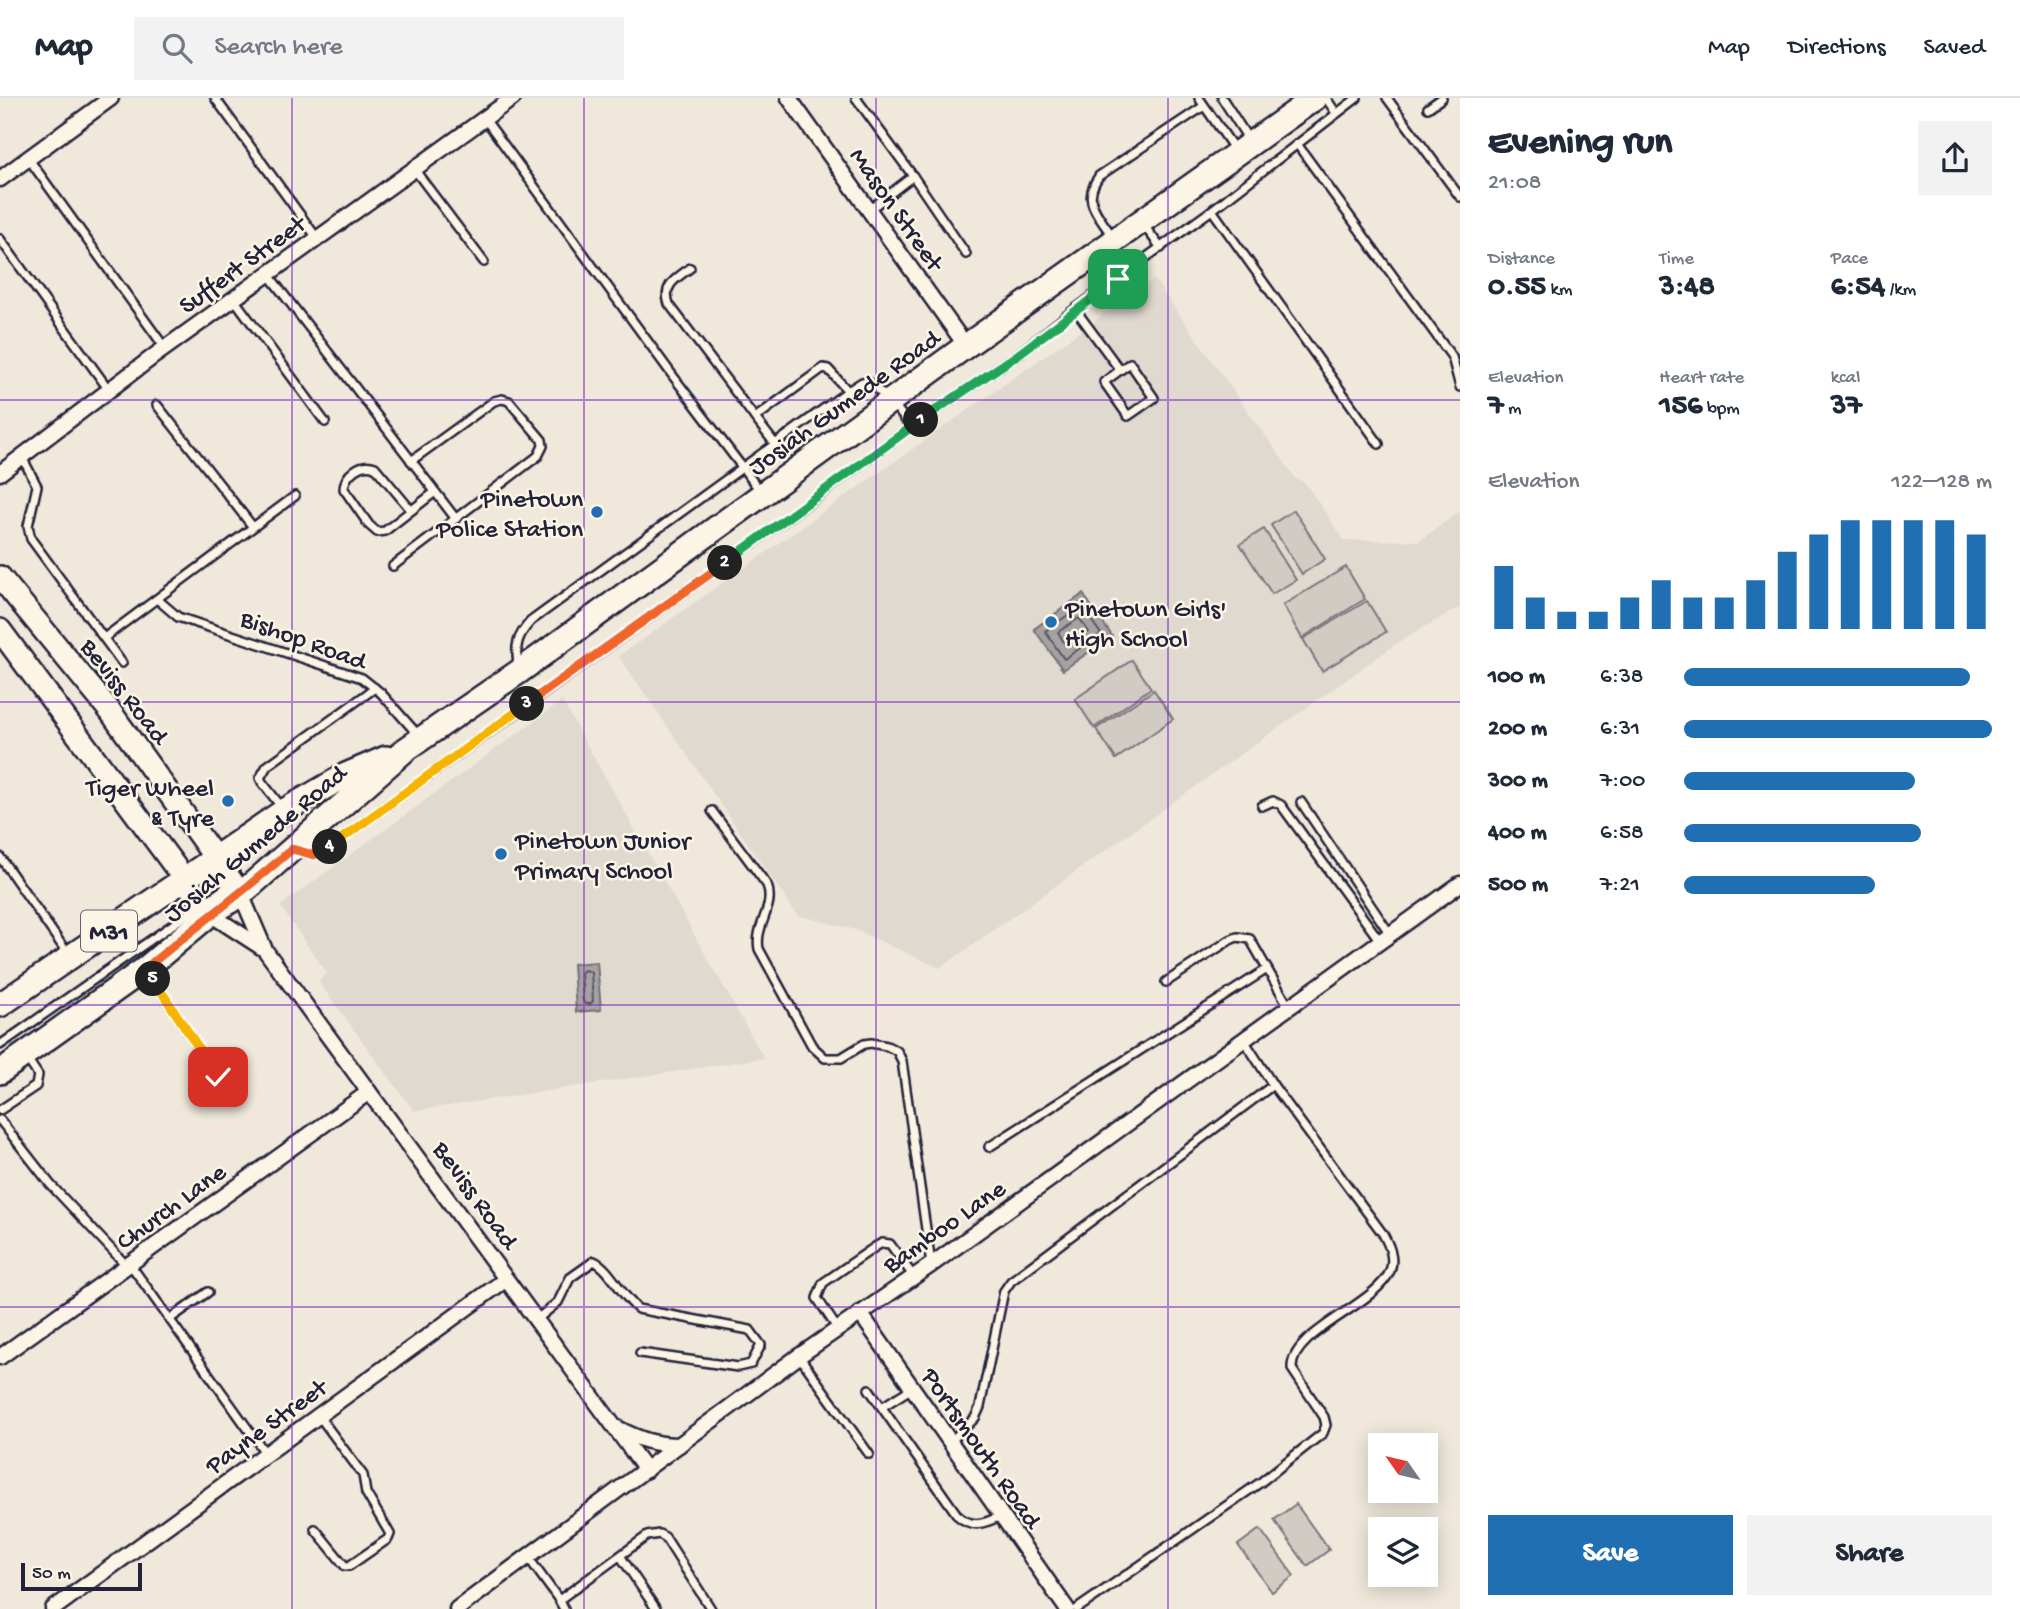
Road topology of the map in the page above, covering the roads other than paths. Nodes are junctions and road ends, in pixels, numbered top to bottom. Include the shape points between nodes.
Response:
1 (111, 98) edge
2 (215, 98) edge
3 (513, 98) edge
4 (789, 98) edge
5 (856, 98) edge
6 (1199, 98) edge
7 (1222, 98) edge
8 (1315, 98) edge
9 (1326, 98) edge
10 (1357, 98) edge
11 (1387, 98) edge
12 (1442, 98) edge
13 (1204, 106) junction
14 (1428, 108) dead end
15 (1336, 113) junction
16 (485, 119) junction
17 (1297, 144) junction
18 (1244, 148) junction
19 (28, 158) junction
20 (414, 169) junction
21 (913, 176) junction
22 (0, 179) edge
23 (1460, 197) edge
24 (869, 210) junction
25 (1212, 210) junction
26 (1141, 221) junction
27 (0, 239) edge
28 (317, 239) junction
29 (1114, 240) junction
30 (1161, 248) junction
31 (967, 254) dead end
32 (484, 262) dead end
33 (690, 268) dead end
34 (268, 274) junction
35 (234, 299) junction
36 (1075, 309) junction
37 (966, 346) junction
38 (165, 348) junction
39 (1120, 370) junction
40 (1460, 384) edge
41 (109, 390) junction
42 (848, 391) junction
43 (891, 401) junction
44 (157, 405) dead end
45 (755, 418) junction
46 (325, 422) dead end
47 (911, 427) junction
48 (775, 444) junction
49 (1379, 444) dead end
50 (22, 457) junction
51 (411, 461) junction
52 (743, 467) junction
53 (0, 473) edge
54 (435, 492) junction
55 (763, 494) junction
56 (295, 496) dead end
57 (411, 510) junction
58 (456, 519) junction
59 (253, 527) junction
60 (393, 566) dead end
61 (0, 577) edge
62 (157, 599) junction
63 (0, 629) edge
64 (104, 638) junction
65 (122, 663) dead end
66 (520, 671) junction
67 (375, 688) junction
68 (413, 745) junction
69 (1301, 802) dead end
70 (1262, 807) dead end
71 (285, 811) junction
72 (712, 811) dead end
73 (292, 849) junction
74 (0, 858) edge
75 (215, 860) junction
76 (186, 880) junction
77 (1460, 884) edge
78 (236, 889) junction
79 (206, 909) junction
80 (1385, 937) junction
81 (265, 950) junction
82 (70, 957) junction
83 (146, 968) junction
84 (1266, 969) junction
85 (1166, 982) dead end
86 (1, 1002) edge
87 (1289, 1008) junction
88 (1244, 1040) junction
89 (0, 1045) edge
90 (24, 1055) junction
91 (0, 1072) edge
92 (218, 1077) dead end
93 (1273, 1086) junction
94 (369, 1092) junction
95 (0, 1110) edge
96 (0, 1120) edge
97 (989, 1147) dead end
98 (128, 1265) junction
99 (931, 1265) junction
100 (914, 1276) junction
101 (505, 1280) junction
102 (208, 1292) dead end
103 (860, 1313) junction
104 (170, 1319) junction
105 (536, 1320) junction
106 (837, 1328) junction
107 (640, 1353) dead end
108 (799, 1356) junction
109 (0, 1357) edge
110 (912, 1388) junction
111 (869, 1390) dead end
112 (882, 1407) junction
113 (319, 1415) junction
114 (613, 1426) junction
115 (950, 1442) junction
116 (679, 1445) junction
117 (266, 1454) junction
118 (869, 1454) dead end
119 (646, 1470) junction
120 (1001, 1516) junction
121 (315, 1529) dead end
122 (528, 1556) junction
123 (621, 1558) junction
124 (559, 1600) junction
125 (53, 1609) edge
126 (457, 1609) edge
127 (564, 1609) edge
128 (656, 1609) edge
129 (711, 1609) edge
130 (1066, 1609) edge
131 (1077, 1609) edge

1 - 19 street
2 - 28 lane
3 - 16 street, Suffert Street
4 - 24 street, Mason Street
5 - 21 lane
6 - 13 lane
7 - 18 lane
8 - 18 main road, Josiah Gumede Road / M31
9 - 15 lane
10 - 15 lane
11 - 23 lane
12 - 14 lane
13 - 18 lane
13 - 29 lane via 1099,176 1090,201
15 - 17 lane
16 - 20 street, Suffert Street
16 - 52 lane
17 - 25 lane
17 - 40 lane via 1452,357
18 - 26 main road, Josiah Gumede Road / M31
19 - 22 street
19 - 38 lane
20 - 28 street, Suffert Street
20 - 32 lane
21 - 24 lane
21 - 31 lane
24 - 37 street, Mason Street
25 - 30 lane
25 - 49 lane
26 - 29 main road, Josiah Gumede Road / M31
26 - 30 lane
27 - 41 lane
28 - 34 street, Suffert Street
29 - 37 main road, Josiah Gumede Road / M31
30 - 36 lane
33 - 45 lane via 667,289 669,304
34 - 35 street, Suffert Street
34 - 51 lane
35 - 38 street, Suffert Street
35 - 46 lane
36 - 39 lane
36 - 47 lane via 1016,356
37 - 43 main road, Josiah Gumede Road / M31
38 - 41 street, Suffert Street
39 - 39 lane via 1130,363 1154,398 1128,416 1104,382
41 - 50 street, Suffert Street
42 - 43 lane via 868,382
42 - 45 lane via 823,368
42 - 48 lane
43 - 47 lane
43 - 55 main road, Josiah Gumede Road / M31
44 - 59 lane
45 - 48 lane
47 - 73 lane via 324,851 314,855
48 - 52 lane
50 - 53 street, Suffert Street
50 - 64 lane via 37,486 31,539
51 - 54 lane
51 - 58 lane via 502,399 509,401 542,440 538,456
52 - 55 lane
52 - 66 lane via 531,621 517,641
54 - 57 lane
54 - 58 lane
55 - 66 main road, Josiah Gumede Road / M31
56 - 59 lane
57 - 57 lane via 385,531 377,532 343,484 369,464
58 - 60 lane
59 - 62 lane
61 - 75 main road, Beviss Road via 110,711
62 - 64 lane
62 - 67 lane, Bishop Road via 178,617 362,678
63 - 76 main road, Beviss Road
64 - 65 lane
66 - 68 main road, Josiah Gumede Road / M31
67 - 68 lane, Bishop Road
67 - 71 lane via 267,766 260,778
68 - 71 main road, Josiah Gumede Road / M31 via 346,775
68 - 73 main road, Josiah Gumede Road / M31
69 - 80 lane
70 - 80 lane via 1273,801 1281,805
71 - 75 main road, Josiah Gumede Road / M31
72 - 99 lane via 767,885 769,903 758,932 758,949 812,1046 825,1058 841,1058 864,1044 878,1044 897,1052 902,1061
73 - 78 main road, Josiah Gumede Road / M31
74 - 82 lane
75 - 76 main road, Josiah Gumede Road / M31
75 - 78 main road, Beviss Road
76 - 79 main road, Beviss Road
76 - 82 main road, Josiah Gumede Road / M31
77 - 80 street, Bamboo Lane
78 - 79 main road, Josiah Gumede Road / M31
78 - 81 street, Beviss Road
79 - 81 street, Beviss Road
79 - 83 main road, Josiah Gumede Road / M31
79 - 89 lane
80 - 87 street, Bamboo Lane
81 - 94 street, Beviss Road
82 - 86 main road, Josiah Gumede Road / M31
83 - 90 main road, Josiah Gumede Road / M31
83 - 92 lane
84 - 85 lane via 1250,939 1237,937
84 - 87 lane
84 - 97 lane
87 - 88 street, Bamboo Lane
88 - 93 lane
88 - 99 street, Bamboo Lane
90 - 91 main road, Josiah Gumede Road / M31
90 - 95 lane via 36,1072 36,1086
93 - 115 lane via 1011,1281 1004,1291 980,1407
93 - 131 lane via 1383,1234 1392,1256 1390,1271 1378,1286 1304,1343 1292,1360 1292,1369 1324,1417 1323,1433 1261,1482
94 - 98 street, Church Lane
94 - 101 street, Beviss Road
96 - 98 lane via 50,1184
98 - 104 lane
98 - 109 street, Church Lane
99 - 100 street, Bamboo Lane
100 - 103 street, Bamboo Lane
100 - 106 lane via 890,1244 875,1247 823,1283 819,1291 817,1298
101 - 105 street, Beviss Road
101 - 113 street, Payne Street
102 - 104 lane
103 - 106 street, Bamboo Lane
103 - 110 street, Portsmouth Road
104 - 117 lane
105 - 107 lane via 558,1302 570,1278 594,1261 638,1309 750,1330 761,1345 751,1364 738,1367
105 - 114 street, Beviss Road
106 - 108 street, Bamboo Lane
108 - 116 street, Bamboo Lane
108 - 118 lane
110 - 112 lane
110 - 115 street, Portsmouth Road
111 - 112 lane
112 - 120 lane via 958,1516 982,1525
113 - 117 street, Payne Street
113 - 121 lane via 363,1475 366,1493 390,1534 345,1566
114 - 116 street via 648,1443
114 - 119 street, Beviss Road
115 - 120 street, Portsmouth Road
116 - 119 street, Bamboo Lane
117 - 125 street, Payne Street
119 - 122 street, Bamboo Lane
120 - 130 street, Portsmouth Road
122 - 124 lane
122 - 126 street, Bamboo Lane
123 - 124 lane
123 - 128 lane
123 - 129 lane via 647,1536 665,1537
124 - 127 lane

